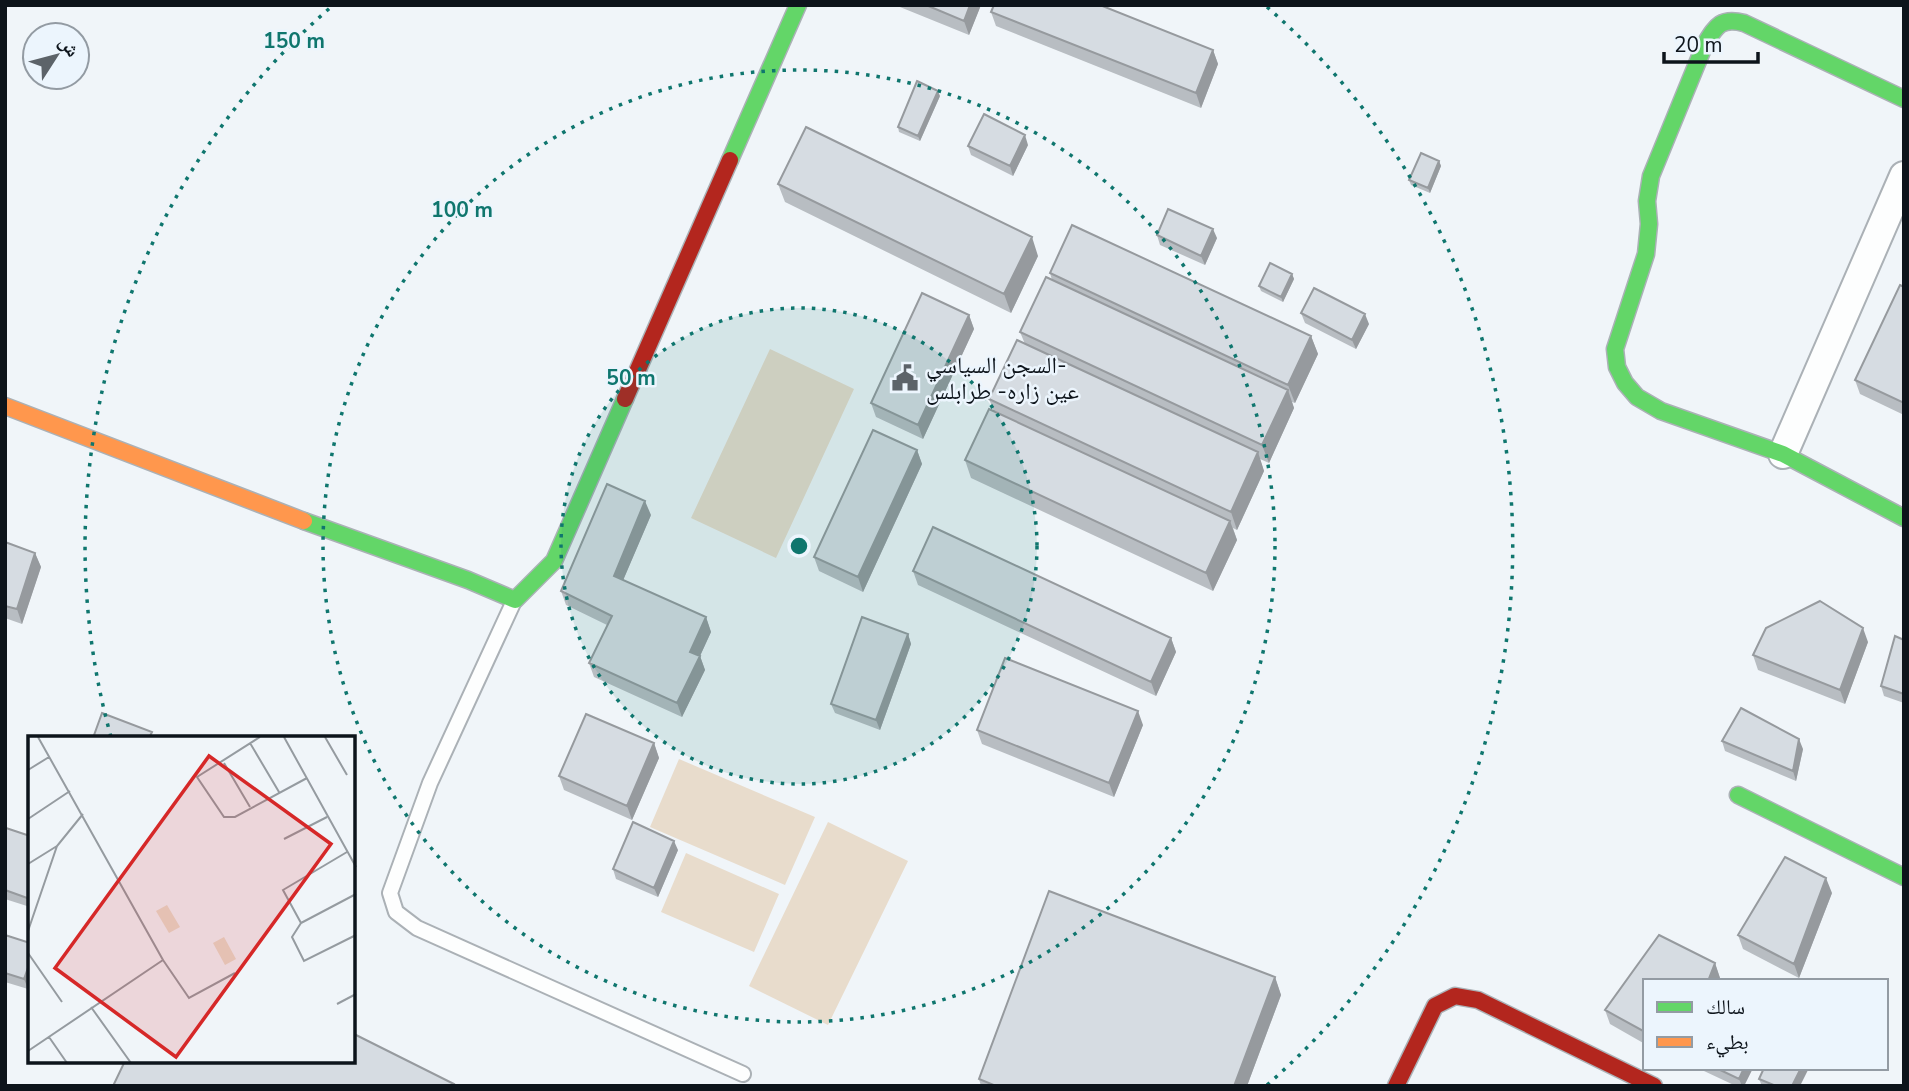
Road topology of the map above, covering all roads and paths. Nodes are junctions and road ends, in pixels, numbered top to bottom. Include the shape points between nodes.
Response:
1 (798, 5) edge
2 (1904, 99) edge
3 (1904, 176) edge
4 (5, 406) edge
5 (1783, 454) junction
6 (1904, 517) edge
7 (515, 600) junction
8 (1738, 795) dead end
9 (1904, 877) edge
10 (743, 1074) dead end
11 (1396, 1086) edge
12 (1654, 1086) edge

1 - 7 street via 554,561
2 - 5 street via 1760,29 1732,20 1715,27 1704,44 1651,176 1646,254 1615,349 1617,367 1637,397 1661,411
3 - 5 street
4 - 7 street
5 - 6 street
7 - 10 lane via 430,783 390,893 396,912 417,928
8 - 9 street
11 - 12 street via 1435,1006 1455,996 1478,1000

